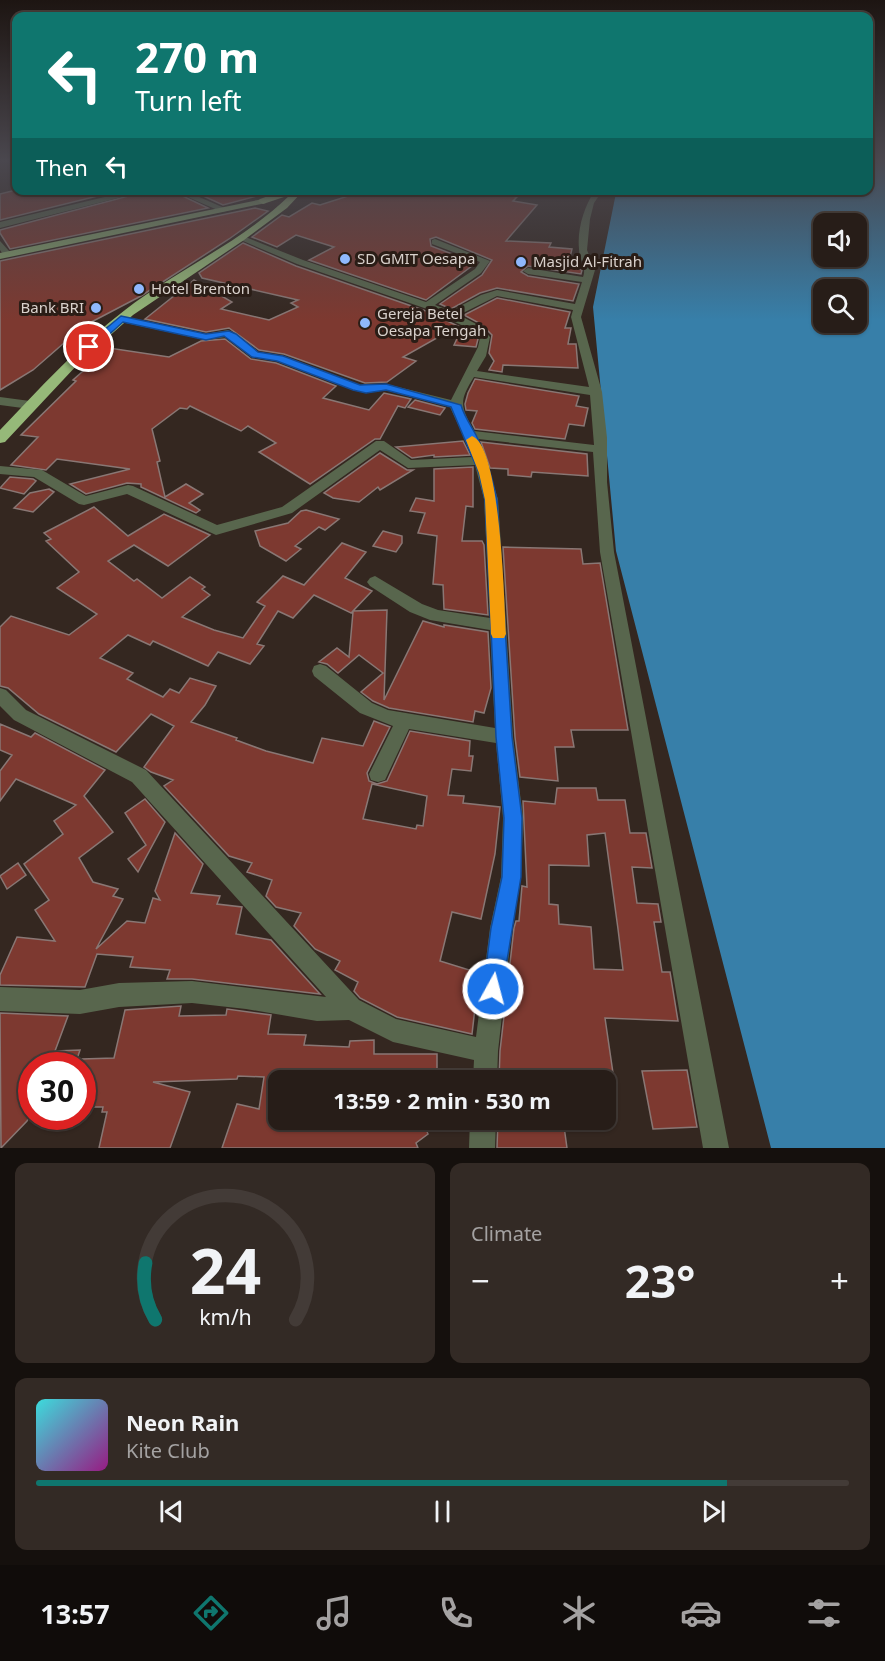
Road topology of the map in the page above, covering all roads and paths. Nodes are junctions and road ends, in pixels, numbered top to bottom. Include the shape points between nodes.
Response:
1 (48, 214) edge
2 (207, 214) edge
3 (274, 214) edge
4 (587, 214) edge
5 (0, 225) edge
6 (240, 238) junction
7 (435, 242) dead end
8 (0, 244) edge
9 (3, 255) edge
10 (528, 271) dead end
11 (587, 280) junction
12 (428, 304) junction
13 (580, 308) junction
14 (450, 316) junction
15 (121, 319) junction
16 (471, 373) junction
17 (596, 392) junction
18 (0, 401) edge
19 (30, 405) junction
20 (456, 405) junction
21 (470, 434) junction
22 (0, 439) edge
23 (599, 449) junction
24 (480, 461) junction
25 (0, 470) edge
26 (375, 582) dead end
27 (498, 625) junction
28 (320, 671) dead end
29 (0, 695) edge
30 (404, 721) junction
31 (504, 737) junction
32 (378, 774) dead end
33 (0, 999) edge
34 (351, 1008) junction
35 (486, 1051) junction
36 (485, 1070) edge
37 (483, 1130) edge
38 (482, 1148) edge
39 (716, 1148) edge

1 - 5 street
2 - 9 main road
3 - 6 highway
4 - 11 street via 583,250 590,270
6 - 12 street
6 - 15 highway
7 - 12 street via 486,261 478,271
8 - 9 street
10 - 11 street
11 - 13 street
12 - 14 street
13 - 14 street via 497,293
13 - 17 street via 577,324
14 - 16 street via 483,333 484,346
15 - 19 highway
15 - 20 street via 206,337 225,333 255,355 279,358 357,388 386,387
16 - 17 street
16 - 20 street
17 - 23 street via 602,438
18 - 19 street
19 - 22 highway
20 - 21 street
21 - 23 street
21 - 24 street
23 - 39 street via 607,552
24 - 25 street via 408,464 380,444 287,510 216,530 128,489 84,501 37,473
24 - 27 street via 491,500
26 - 27 street via 436,616
27 - 31 street
28 - 30 street via 366,708
29 - 34 street via 20,715 139,777
30 - 31 street
30 - 32 street
31 - 35 street via 513,818 511,877
33 - 34 street via 80,1002 119,995 192,993 317,1009
34 - 35 street via 393,1030
35 - 36 street
37 - 38 street

